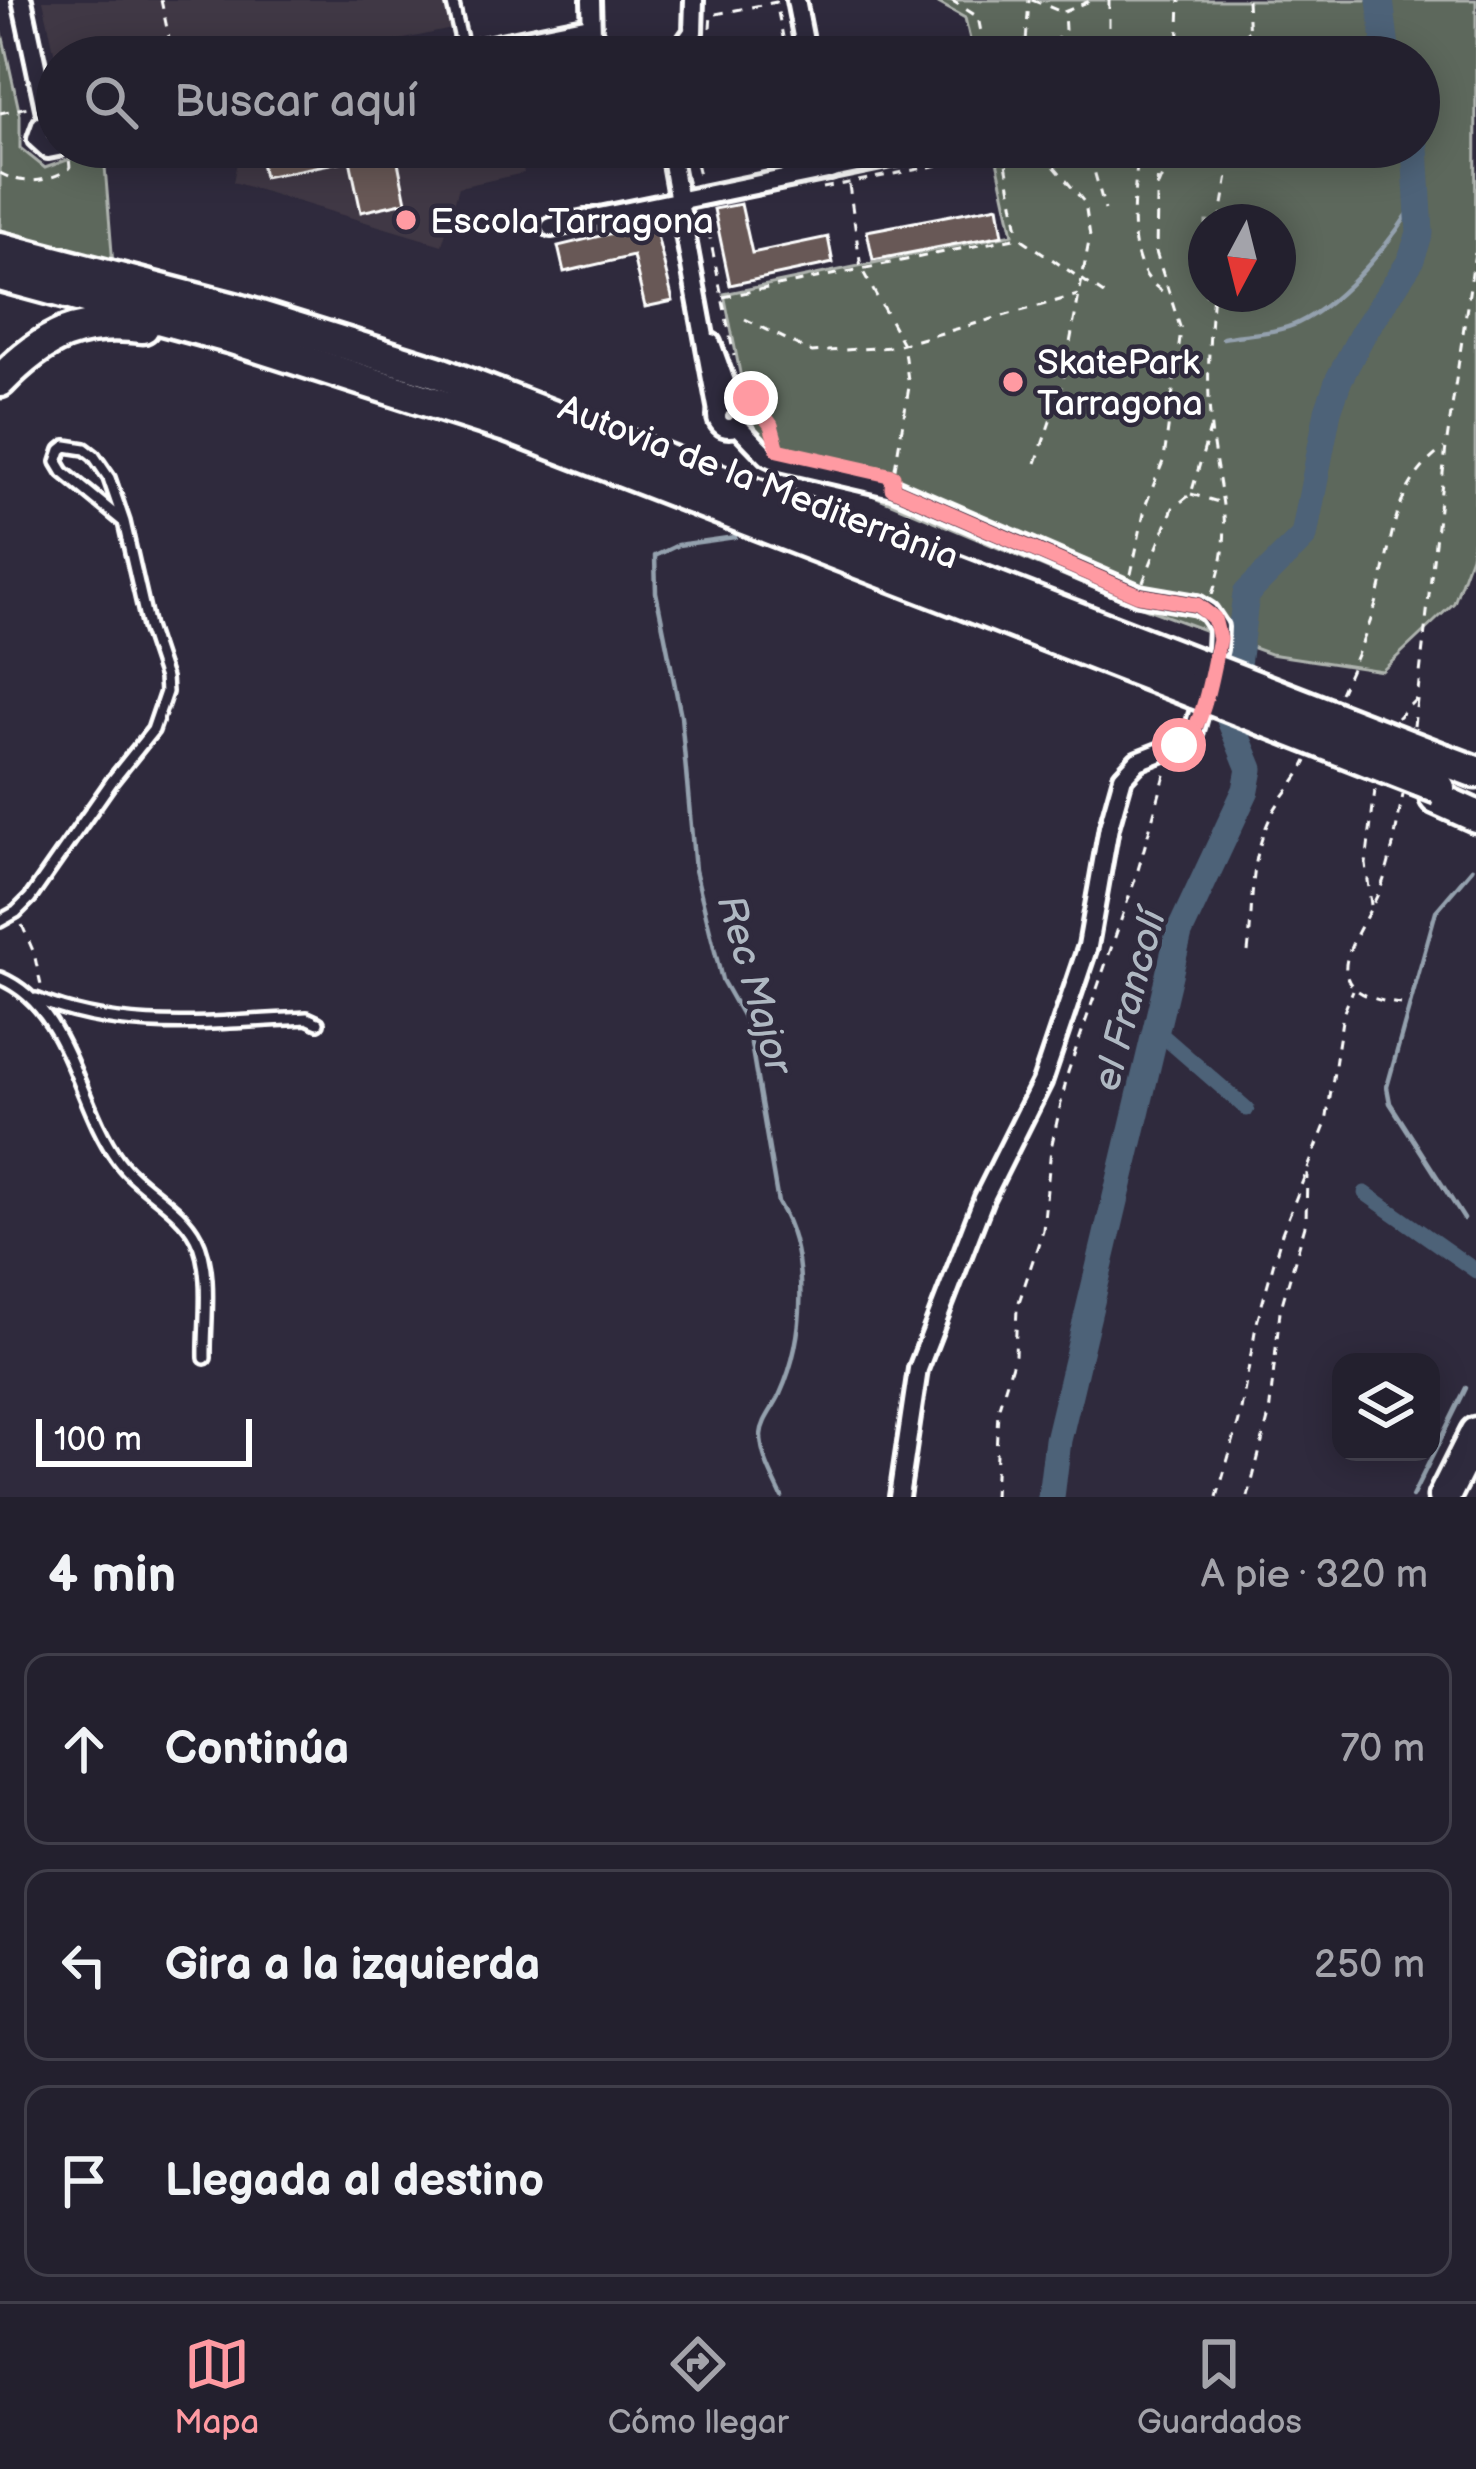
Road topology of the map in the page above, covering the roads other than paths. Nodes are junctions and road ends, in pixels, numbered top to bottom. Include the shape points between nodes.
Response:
1 (22, 0) edge
2 (452, 0) edge
3 (591, 0) edge
4 (796, 0) edge
5 (699, 1) edge
6 (590, 26) junction
7 (460, 36) edge
8 (542, 36) edge
9 (594, 36) edge
10 (690, 36) edge
11 (803, 36) edge
12 (36, 58) edge
13 (673, 168) edge
14 (839, 168) edge
15 (830, 170) joint
16 (680, 200) junction
17 (551, 226) dead end
18 (0, 248) edge
19 (0, 275) edge
20 (335, 370) junction
21 (0, 381) edge
22 (124, 522) junction
23 (1200, 680) junction
24 (1448, 770) edge
25 (1476, 772) edge
26 (1476, 801) edge
27 (1476, 816) edge
28 (0, 921) edge
29 (0, 978) edge
30 (41, 1000) junction
31 (318, 1023) dead end
32 (205, 1358) dead end
33 (1476, 1433) edge
34 (1476, 1469) edge
35 (899, 1497) edge
36 (1444, 1497) edge
37 (1461, 1497) edge

1 - 12 street
2 - 7 lane
3 - 6 street
4 - 11 street
5 - 10 street
6 - 8 street
6 - 9 street
13 - 16 street
14 - 15 street
15 - 16 street
16 - 17 street
16 - 35 street via 725,408 741,413 737,424 767,456 898,481 1134,588 1197,605 1218,627 1197,726 1187,741 1138,761 1123,777 1088,946 1042,1082 984,1198 918,1369
18 - 23 highway, Autovia de la Mediterrània via 437,372
19 - 20 highway, Autovia de la Mediterrània
20 - 21 highway via 110,323 65,331 29,351
20 - 23 highway, Autovia de la Mediterrània
22 - 22 lane via 101,463 85,448 61,450 63,472
22 - 28 lane via 166,678 162,711 16,912
23 - 24 highway, Autovia de la Mediterrània, bridge via 1394,759
24 - 25 highway, Autovia de la Mediterrània
24 - 26 highway, Autovia de la Mediterrània
24 - 27 highway
29 - 30 lane
30 - 31 lane via 106,1021
30 - 32 lane via 119,1162 196,1238
33 - 36 highway
34 - 37 highway

